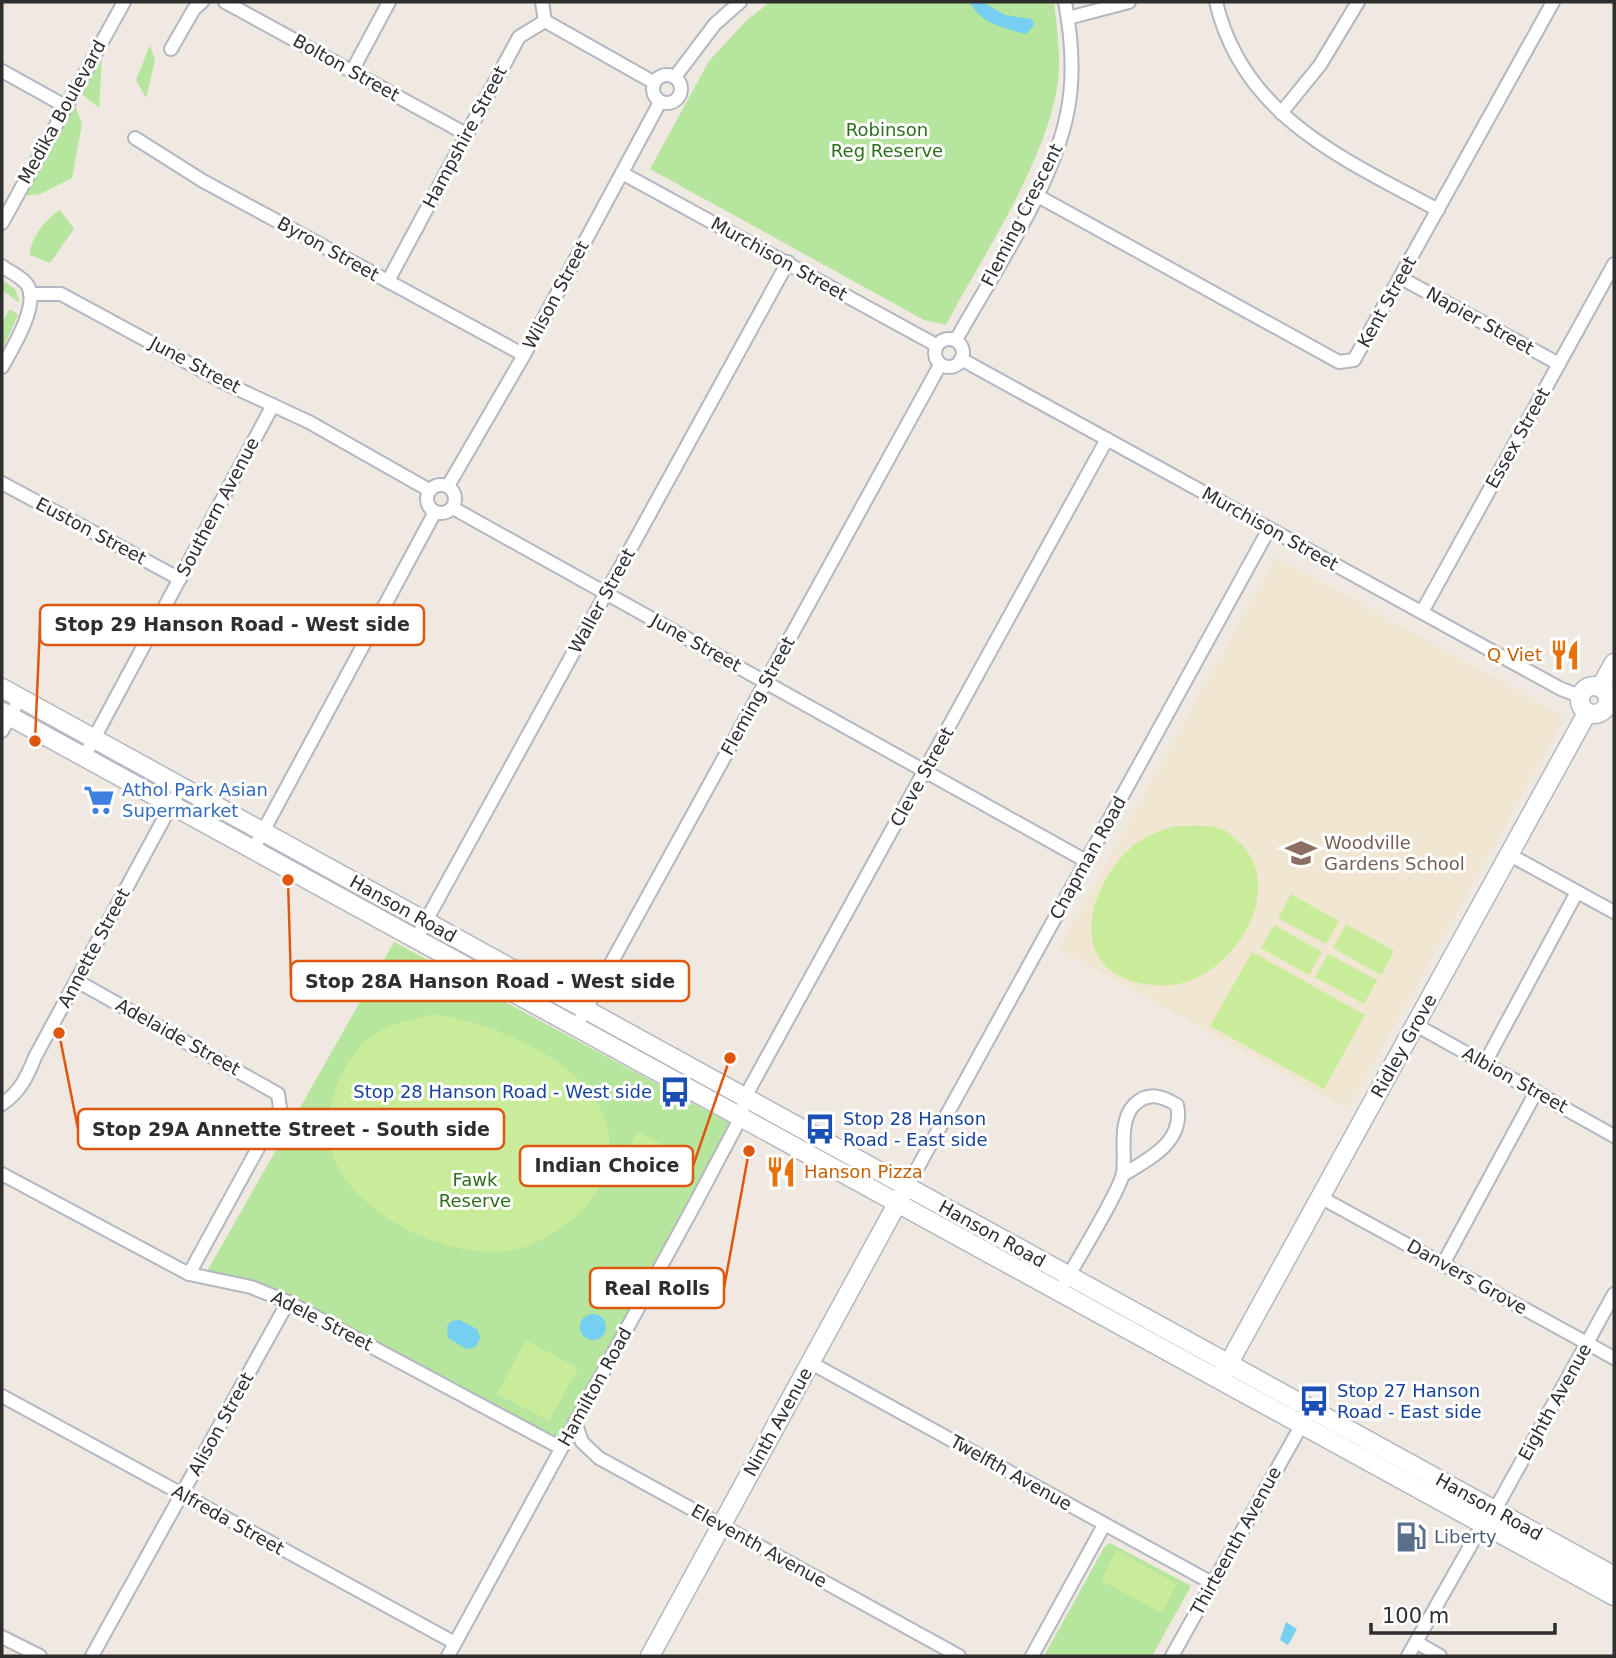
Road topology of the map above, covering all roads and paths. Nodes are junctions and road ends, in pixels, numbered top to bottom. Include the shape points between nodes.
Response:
1 (124, 2) edge
2 (202, 2) edge
3 (225, 2) edge
4 (389, 2) edge
5 (542, 2) edge
6 (740, 2) edge
7 (1065, 2) edge
8 (1129, 2) edge
9 (1216, 2) edge
10 (1358, 2) edge
11 (1553, 2) edge
12 (1068, 18) junction
13 (545, 21) junction
14 (171, 49) dead end
15 (2, 71) edge
16 (352, 71) junction
17 (674, 77) junction
18 (653, 82) junction
19 (660, 102) junction
20 (65, 106) junction
21 (1281, 113) junction
22 (466, 134) junction
23 (135, 138) dead end
24 (622, 173) junction
25 (1036, 195) junction
26 (1438, 210) junction
27 (2, 223) edge
28 (788, 262) junction
29 (1614, 264) edge
30 (2, 266) edge
31 (1401, 278) junction
32 (388, 281) junction
33 (30, 294) junction
34 (956, 340) junction
35 (936, 345) junction
36 (524, 355) junction
37 (961, 359) junction
38 (1559, 364) junction
39 (940, 365) junction
40 (2, 367) edge
41 (274, 405) junction
42 (1107, 439) junction
43 (2, 483) edge
44 (448, 486) junction
45 (429, 491) junction
46 (453, 508) junction
47 (435, 512) junction
48 (1269, 529) junction
49 (180, 579) junction
50 (606, 594) junction
51 (1422, 612) junction
52 (1614, 663) edge
53 (765, 683) junction
54 (2, 688) edge
55 (20, 698) junction
56 (1607, 700) edge
57 (1584, 705) junction
58 (4, 720) edge
59 (94, 738) junction
60 (84, 757) junction
61 (925, 771) junction
62 (181, 787) junction
63 (171, 805) junction
64 (262, 832) junction
65 (253, 849) junction
66 (1510, 855) junction
67 (1086, 861) junction
68 (1577, 892) junction
69 (1614, 912) edge
70 (426, 922) junction
71 (416, 939) junction
72 (77, 981) junction
73 (586, 1010) junction
74 (1416, 1025) junction
75 (576, 1027) junction
76 (1485, 1063) junction
77 (1536, 1092) junction
78 (745, 1097) junction
79 (2, 1104) edge
80 (741, 1117) junction
81 (1614, 1136) edge
82 (2, 1174) edge
83 (1123, 1175) junction
84 (907, 1187) junction
85 (1320, 1197) junction
86 (898, 1203) junction
87 (1443, 1264) junction
88 (189, 1274) junction
89 (1064, 1284) junction
90 (1614, 1294) edge
91 (288, 1302) junction
92 (1587, 1343) junction
93 (1614, 1358) edge
94 (811, 1363) junction
95 (1224, 1371) junction
96 (2, 1396) edge
97 (1319, 1413) junction
98 (575, 1422) junction
99 (1301, 1426) junction
100 (561, 1448) junction
101 (182, 1494) junction
102 (1489, 1517) junction
103 (721, 1525) junction
104 (1104, 1525) junction
105 (1614, 1576) edge
106 (1212, 1583) junction
107 (1614, 1596) edge
108 (2, 1637) edge
109 (1416, 1642) junction
110 (455, 1643) junction
111 (40, 1656) edge
112 (92, 1656) edge
113 (447, 1656) edge
114 (650, 1656) edge
115 (959, 1656) edge
116 (1032, 1656) edge
117 (1172, 1656) edge
118 (1408, 1656) edge
119 (1440, 1656) edge

1 - 20 street, Medika Boulevard
2 - 14 street
3 - 16 street, Bolton Street
4 - 16 street
5 - 13 street
6 - 17 street via 715,24
7 - 12 street, Fleming Crescent
8 - 12 street
9 - 21 street via 1231,45 1250,77
10 - 21 street via 1320,65
11 - 26 street, Kent Street
12 - 25 street, Fleming Crescent via 1072,74 1068,113 1060,144
13 - 18 street
13 - 22 street, Hampshire Street via 519,37
15 - 20 street
16 - 22 street, Bolton Street
17 - 18 street via 663,75
17 - 19 street via 681,85 678,98
18 - 19 street via 654,96
19 - 24 street, Wilson Street
20 - 27 street, Medika Boulevard
21 - 26 street via 1334,155
22 - 32 street, Hampshire Street
23 - 32 street, Byron Street
24 - 28 street, Murchison Street
24 - 36 street, Wilson Street
25 - 31 street, Kent Street via 1339,362 1354,360
25 - 34 street, Fleming Crescent
26 - 31 street, Kent Street
28 - 35 street, Murchison Street
28 - 50 street, Waller Street
29 - 38 street, Essex Street
30 - 33 street via 27,285
31 - 38 street, Napier Street
32 - 36 street, Byron Street
33 - 40 street via 28,316
33 - 41 street, June Street via 61,294
34 - 35 street via 945,338
34 - 37 street via 963,348
35 - 39 street
36 - 44 street, Wilson Street
37 - 39 street via 952,367
37 - 42 street, Murchison Street
38 - 51 street, Essex Street
39 - 53 street, Fleming Street
41 - 45 street, June Street
41 - 49 street, Southern Avenue
42 - 48 street, Murchison Street
42 - 61 street, Cleve Street
43 - 49 street, Euston Street
44 - 45 street via 438,485
44 - 46 street via 456,495
45 - 47 street via 429,505
46 - 47 street
46 - 50 street, June Street
47 - 64 street
48 - 51 street, Murchison Street
48 - 67 street, Chapman Road
49 - 59 street, Southern Avenue
50 - 53 street, June Street
50 - 70 street, Waller Street
51 - 57 street, Murchison Street
52 - 56 main road
53 - 61 street, June Street
53 - 73 street, Fleming Street
54 - 55 main road, Hanson Road
55 - 58 street
55 - 59 main road, Hanson Road
56 - 57 main road via 1595,714
56 - 57 main road via 1588,688
57 - 66 main road, Ridley Grove
58 - 60 main road, Hanson Road
59 - 60 street, Southern Avenue
59 - 62 main road, Hanson Road
60 - 63 main road, Hanson Road
61 - 67 street, June Street
61 - 78 street, Cleve Street
62 - 63 street, Annette Street
62 - 64 main road, Hanson Road
63 - 65 main road, Hanson Road
63 - 72 street, Annette Street
64 - 65 street
64 - 70 main road, Hanson Road
65 - 71 main road, Hanson Road
66 - 68 street
66 - 74 main road, Ridley Grove
67 - 84 street, Chapman Road
68 - 69 street
68 - 76 street
70 - 71 street, Waller Street
70 - 73 main road, Hanson Road
71 - 75 main road, Hanson Road
72 - 79 street, Annette Street via 20,1088
72 - 88 street, Adelaide Street via 278,1094 280,1108
73 - 75 street, Fleming Street
73 - 78 main road, Hanson Road
74 - 76 street, Albion Street
74 - 85 main road, Ridley Grove
75 - 80 main road, Hanson Road
76 - 77 street, Albion Street
77 - 81 street, Albion Street
77 - 87 street
78 - 80 street, Cleve Street
78 - 84 main road, Hanson Road
80 - 86 main road, Hanson Road
80 - 98 street, Hamilton Road
82 - 88 street, Adele Street
83 - 83 street via 1124,1130 1131,1108 1144,1097 1162,1096 1177,1105 1180,1120 1172,1140
83 - 89 street
84 - 86 main road, Ninth Avenue
84 - 89 main road, Hanson Road
85 - 87 street, Danvers Grove
85 - 95 main road, Ridley Grove
86 - 89 main road, Hanson Road
86 - 94 main road, Ninth Avenue
87 - 92 street, Danvers Grove
88 - 91 street, Adele Street via 251,1287
89 - 95 main road, Hanson Road
90 - 92 street, Eighth Avenue
91 - 100 street, Adele Street
91 - 101 street, Alison Street
92 - 93 street, Danvers Grove
92 - 102 street, Eighth Avenue
94 - 103 main road, Ninth Avenue
94 - 104 street, Twelfth Avenue
95 - 97 main road, Hanson Road
95 - 99 main road, Hanson Road
96 - 101 street, Alfreda Street
97 - 99 main road
97 - 102 main road, Hanson Road
98 - 100 street, Hamilton Road
98 - 103 street, Eleventh Avenue via 582,1442 599,1458
99 - 102 main road, Hanson Road
99 - 106 street, Thirteenth Avenue
100 - 110 street, Hamilton Road
101 - 110 street, Alfreda Street
101 - 112 street, Alison Street
102 - 105 main road, Hanson Road
102 - 107 main road, Hanson Road
102 - 109 street, Eighth Avenue
103 - 114 main road, Ninth Avenue
103 - 115 street, Eleventh Avenue
104 - 106 street, Twelfth Avenue
104 - 116 street
106 - 117 street, Thirteenth Avenue
108 - 111 street
109 - 118 street, Eighth Avenue
109 - 119 street
110 - 113 street, Hamilton Road

